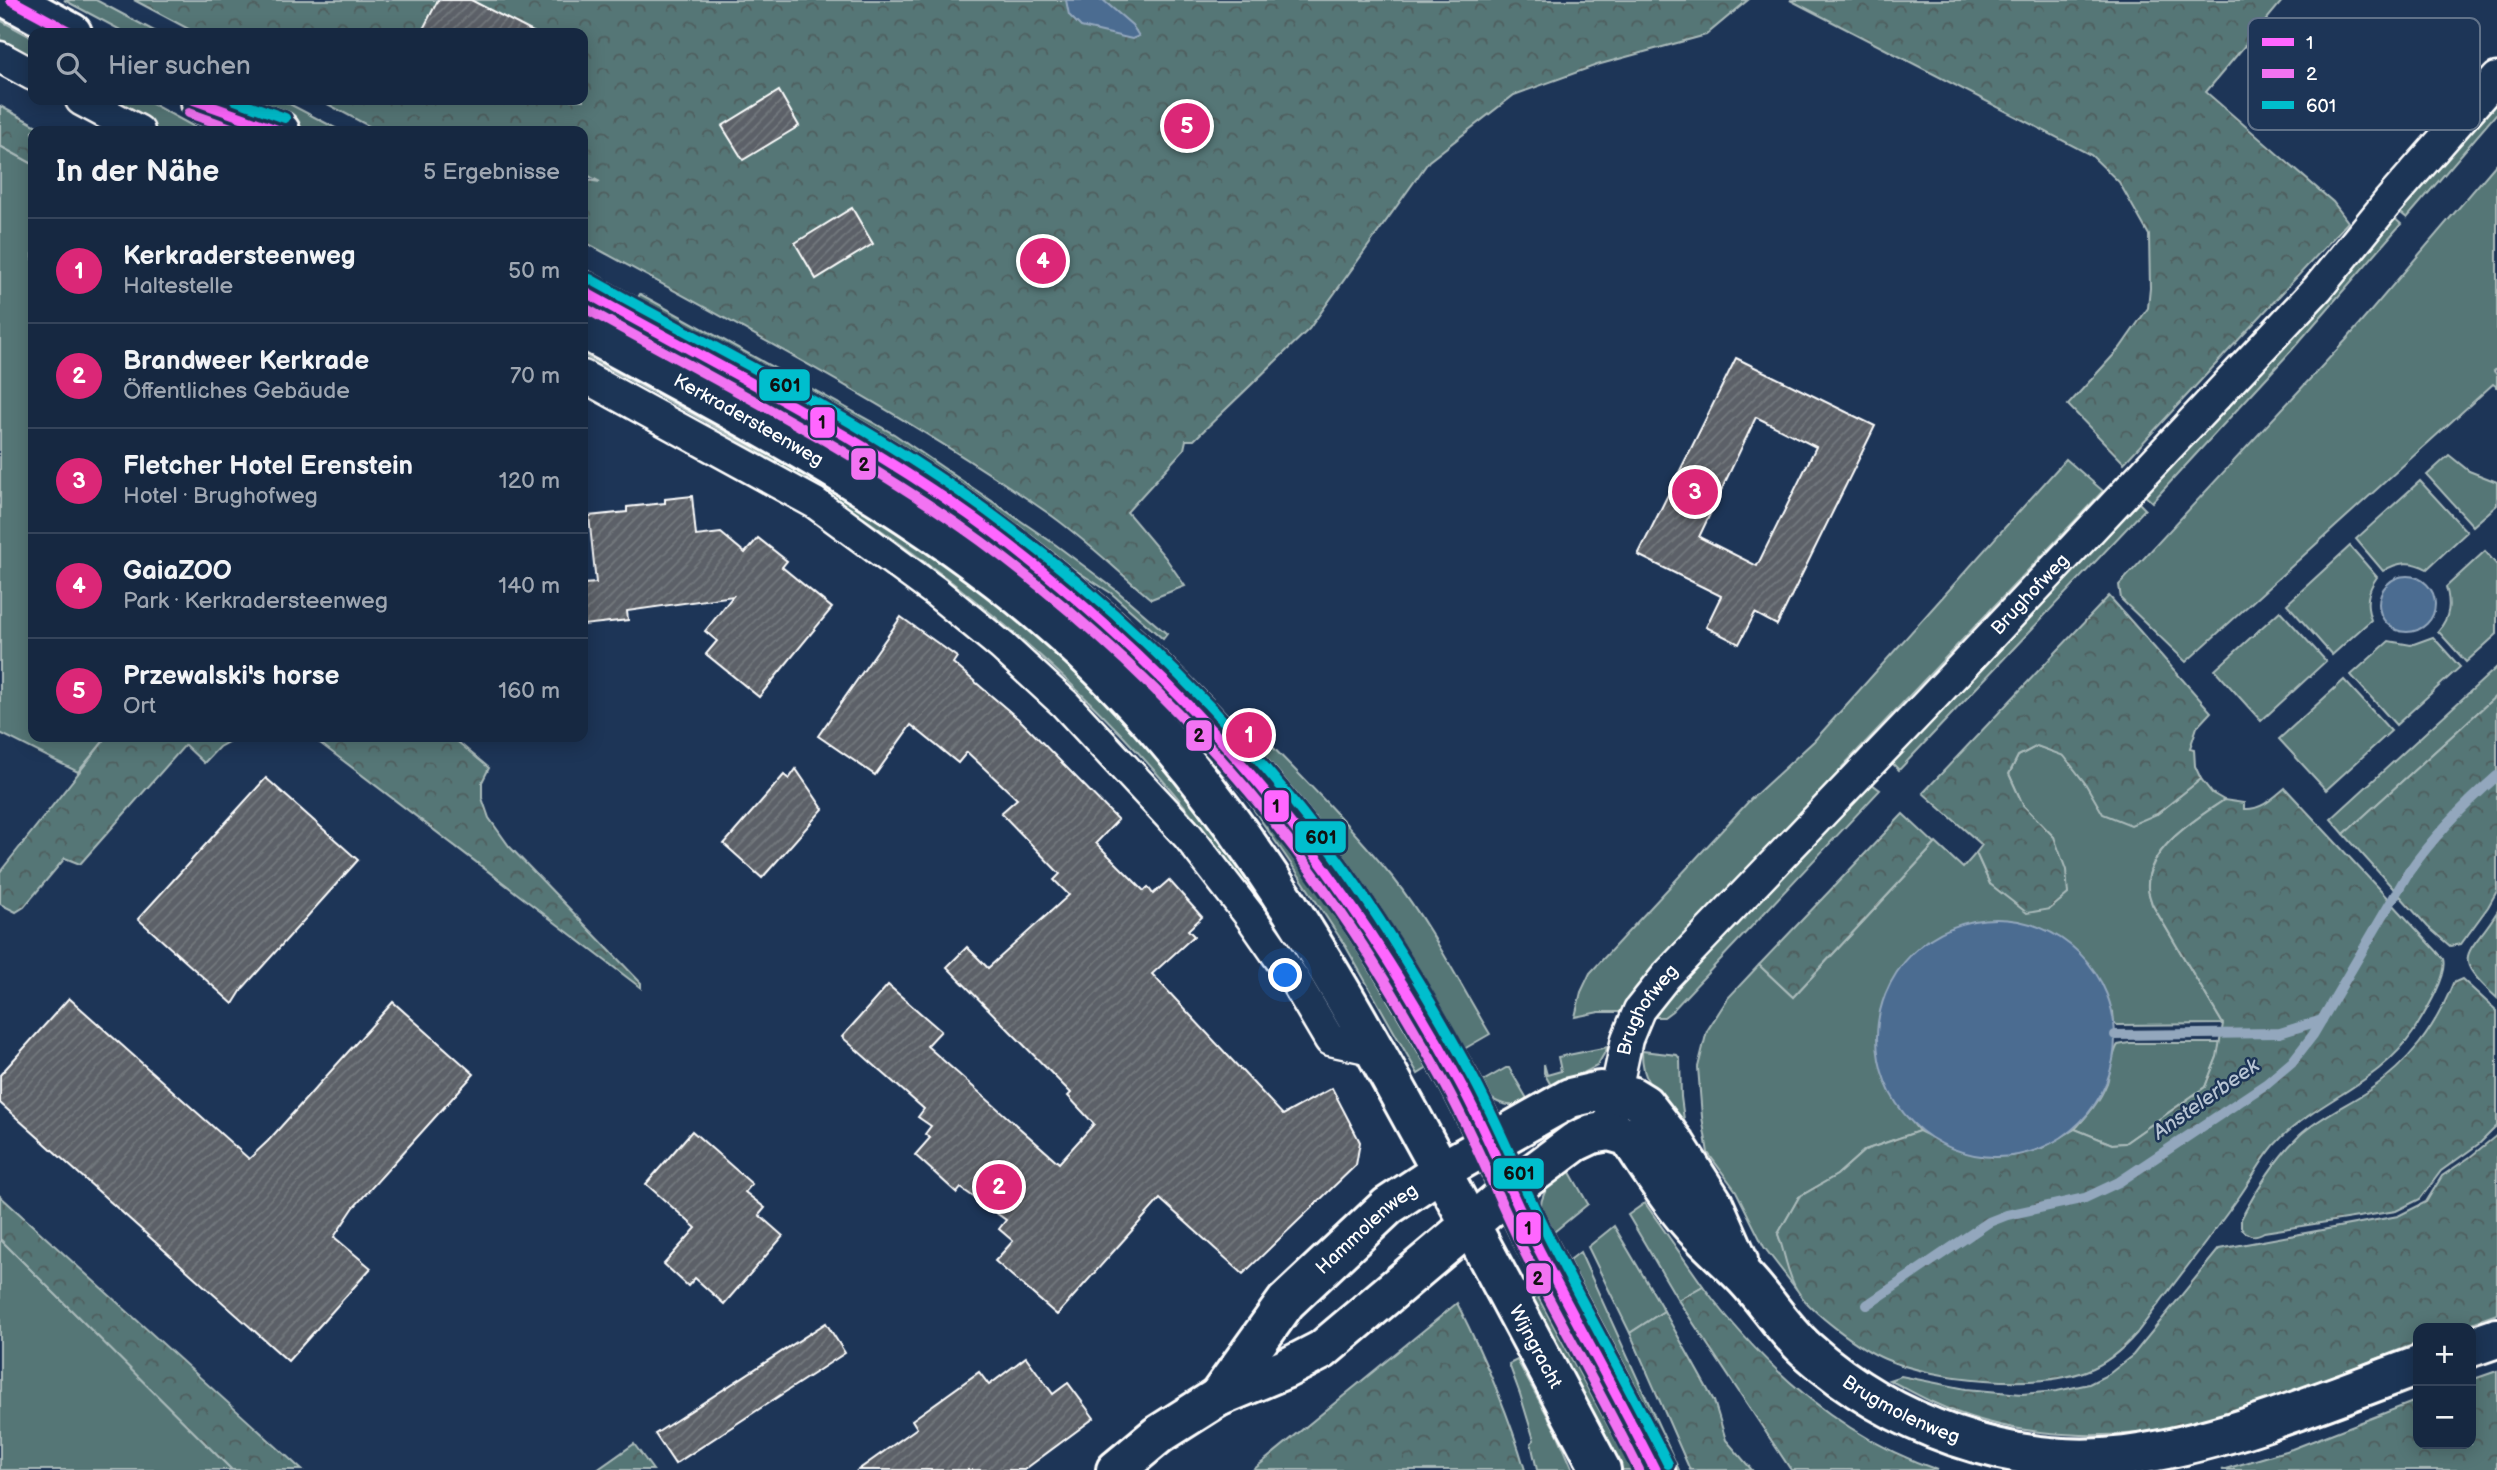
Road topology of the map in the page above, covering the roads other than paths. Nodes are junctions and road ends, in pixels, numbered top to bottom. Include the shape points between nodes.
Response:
1 (11, 0) edge
2 (63, 28) edge
3 (0, 57) edge
4 (28, 72) edge
5 (2497, 78) edge
6 (2480, 97) edge
7 (90, 105) edge
8 (202, 105) edge
9 (206, 105) edge
10 (129, 126) edge
11 (232, 126) edge
12 (266, 126) edge
13 (2451, 130) edge
14 (588, 294) edge
15 (588, 332) edge
16 (588, 379) edge
17 (1376, 1050) junction
18 (1615, 1092) junction
19 (1609, 1131) junction
20 (1489, 1144) junction
21 (1441, 1171) junction
22 (1511, 1190) junction
23 (1469, 1224) junction
24 (1747, 1280) junction
25 (2497, 1338) edge
26 (2476, 1345) edge
27 (2413, 1368) edge
28 (1218, 1397) junction
29 (1116, 1470) edge
30 (1601, 1470) edge
31 (1655, 1470) edge

1 - 2 main road
3 - 4 street
5 - 6 street, Brughofweg
7 - 10 street
8 - 11 main road
9 - 12 main road
13 - 18 street, Brughofweg via 2318,288 1667,975 1639,1010
14 - 20 main road, Kerkradersteenweg via 883,458 1006,544 1117,636 1250,772 1316,852 1413,1000
15 - 17 main road, Kerkradersteenweg via 881,498 955,547 1052,624 1182,758 1248,844
16 - 17 street, Kerkradersteenweg via 815,503 1002,646 1065,704 1195,846 1272,947 1330,1040
17 - 21 main road, Kerkradersteenweg
18 - 19 street, Brughofweg
18 - 20 main road, Hammolenweg via 1570,1098
18 - 24 main road, Brugmolenweg via 1644,1104 1676,1144 1713,1203
19 - 22 main road via 1575,1142
19 - 24 main road, Brugmolenweg via 1631,1140 1688,1221
20 - 21 main road, Hammolenweg
20 - 22 main road, Kerkradersteenweg
21 - 23 main road, Kerkradersteenweg
21 - 28 main road, Hammolenweg via 1388,1206 1286,1302
22 - 23 main road, Hammolenweg
22 - 31 main road
23 - 28 main road, Hammolenweg via 1322,1350
23 - 30 main road, Wijngracht
24 - 27 main road, Brugmolenweg via 1807,1349 1881,1402 1960,1437 2034,1455 2087,1458 2162,1450 2221,1435
25 - 26 main road
28 - 29 main road, Hammolenweg via 1158,1435

